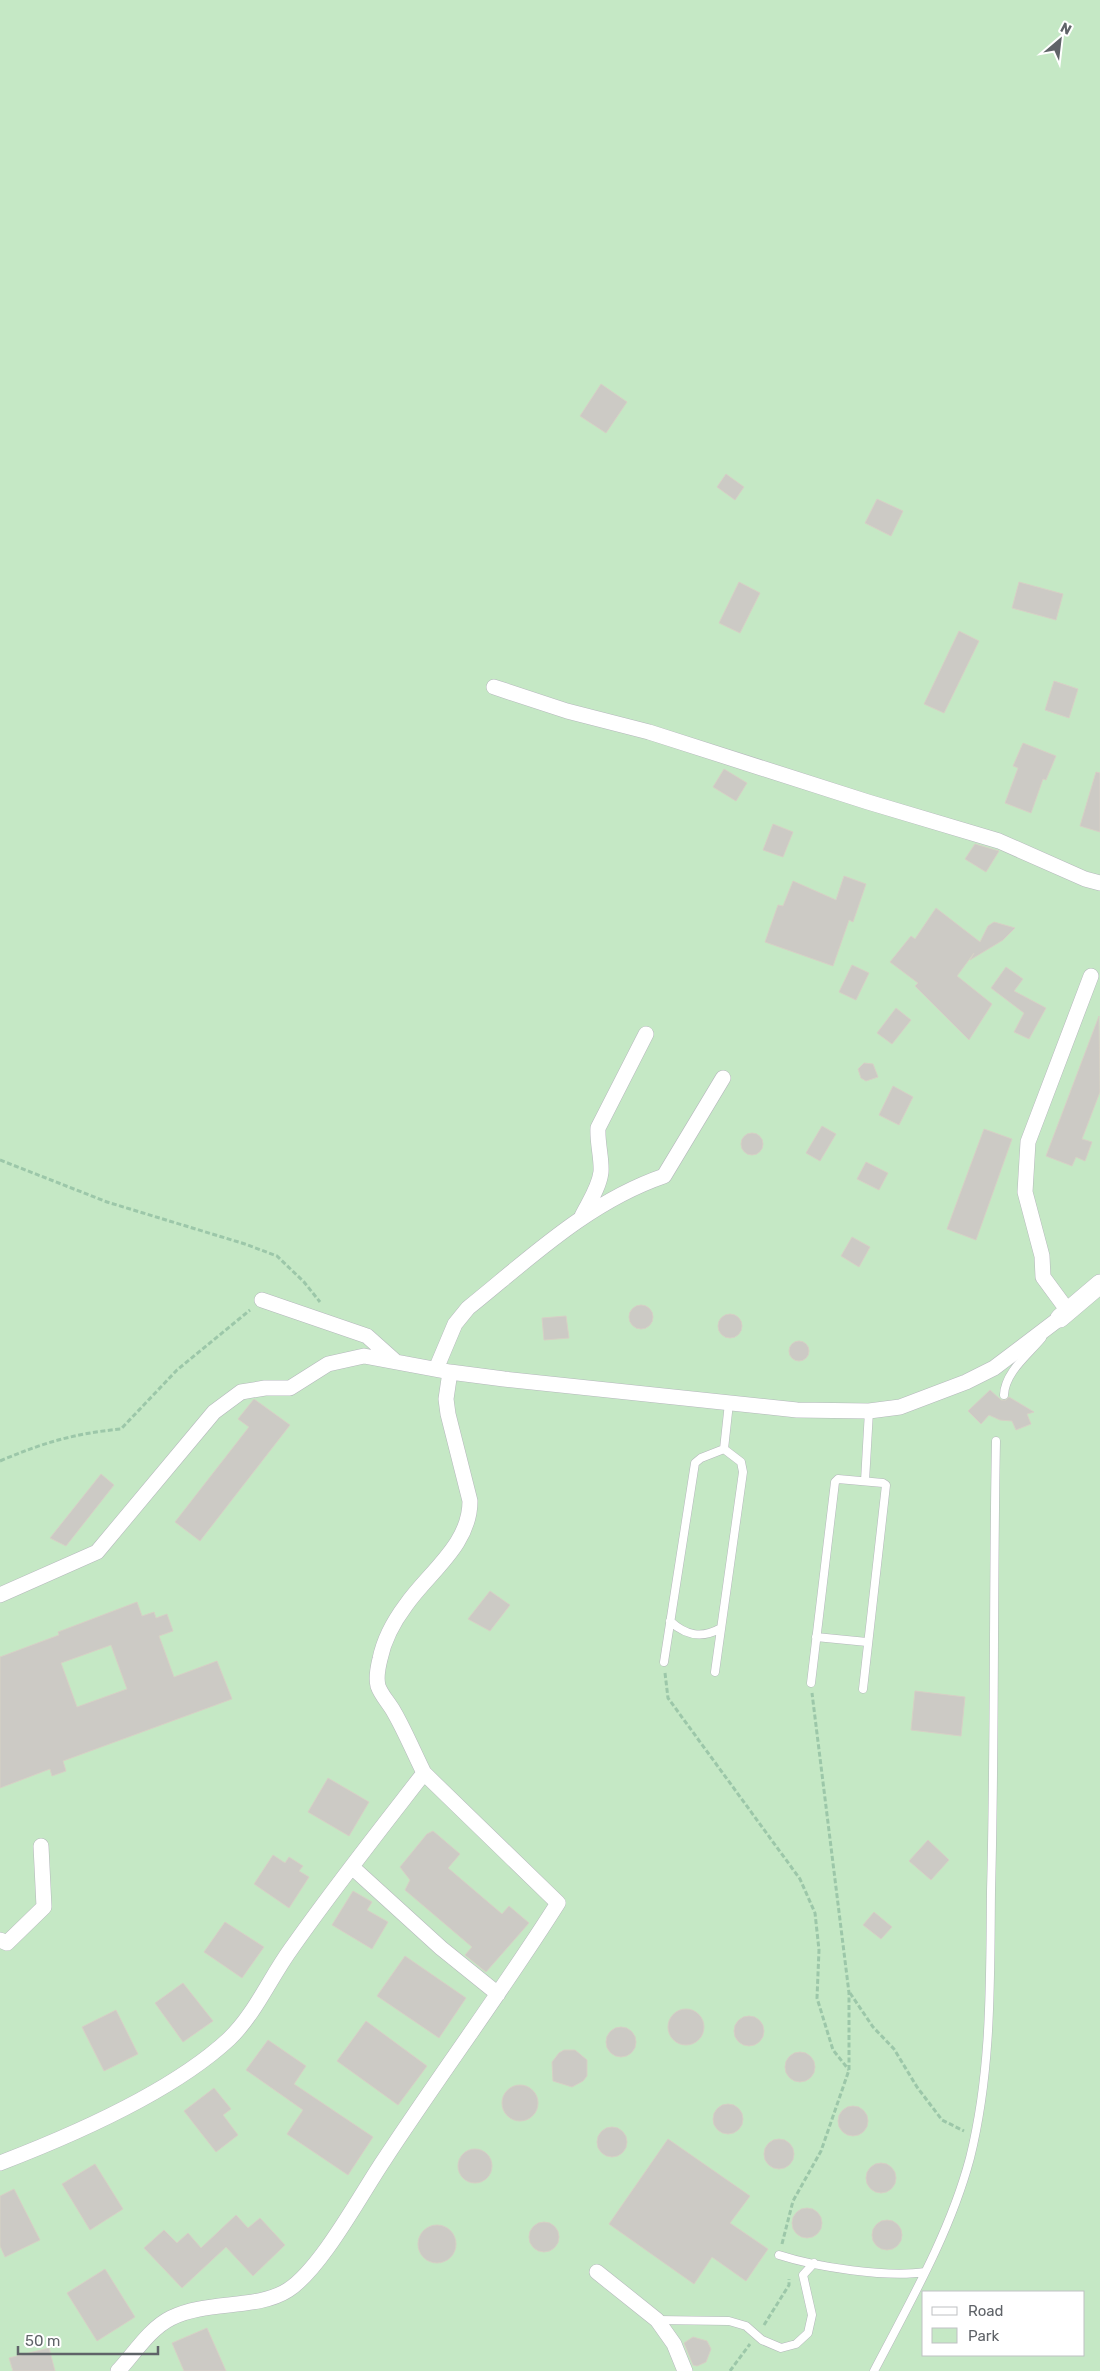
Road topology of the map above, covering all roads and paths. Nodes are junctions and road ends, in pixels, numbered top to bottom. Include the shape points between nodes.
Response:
1 (494, 686) dead end
2 (1100, 883) edge
3 (1092, 976) dead end
4 (646, 1034) dead end
5 (723, 1078) dead end
6 (0, 1160) edge
7 (582, 1216) junction
8 (1100, 1284) edge
9 (262, 1300) joint
10 (1064, 1315) junction
11 (341, 1327) junction
12 (397, 1362) junction
13 (443, 1371) junction
14 (1004, 1395) dead end
15 (729, 1402) junction
16 (869, 1411) junction
17 (996, 1441) dead end
18 (724, 1449) junction
19 (0, 1461) edge
20 (865, 1481) junction
21 (0, 1594) edge
22 (670, 1621) junction
23 (721, 1628) junction
24 (816, 1637) junction
25 (867, 1642) junction
26 (664, 1662) joint
27 (715, 1672) dead end
28 (811, 1683) joint
29 (863, 1689) dead end
30 (424, 1774) junction
31 (41, 1846) dead end
32 (352, 1867) junction
33 (0, 1940) edge
34 (849, 1993) junction
35 (498, 1994) junction
36 (849, 2070) junction
37 (975, 2135) junction
38 (0, 2163) edge
39 (779, 2255) joint
40 (788, 2258) junction
41 (814, 2262) junction
42 (596, 2272) dead end
43 (925, 2272) junction
44 (657, 2320) junction
45 (757, 2336) junction
46 (118, 2371) edge
47 (685, 2371) edge
48 (730, 2371) edge
49 (874, 2371) edge

1 - 2 street via 999,841
3 - 10 street via 1028,1142 1025,1192 1042,1256 1044,1277
4 - 7 street via 598,1128 599,1183
5 - 7 street via 664,1176
6 - 11 path via 107,1202 277,1256 304,1282
7 - 13 street via 468,1308 455,1324
8 - 10 street
9 - 11 street
9 - 19 path via 177,1370 121,1429 85,1432 32,1447
10 - 14 lane via 1010,1375
10 - 16 street via 994,1368 966,1382 900,1407
11 - 12 street via 367,1336
12 - 13 street
12 - 21 street via 364,1356 328,1364 290,1388 241,1392 214,1412 97,1552
13 - 15 street
13 - 30 street via 448,1414 470,1501 470,1513 466,1527 450,1553 406,1604 392,1626 378,1671 378,1686
15 - 16 street via 819,1411
15 - 18 lane
16 - 20 lane
17 - 37 lane via 988,2038
18 - 22 lane via 695,1463
18 - 23 lane via 741,1462 743,1472
20 - 24 lane via 838,1479 835,1482
20 - 25 lane via 886,1485
22 - 23 lane via 682,1632 691,1634 710,1634
22 - 26 lane
23 - 27 lane
24 - 25 lane
24 - 28 lane
25 - 29 lane
26 - 36 path via 668,1698 800,1879 815,1913 817,1998 832,2050
28 - 34 path
30 - 32 street
30 - 35 street via 558,1903
31 - 33 street via 44,1907 7,1943
32 - 35 street via 441,1948
32 - 38 street via 275,1971 239,2028 207,2058 119,2110
34 - 36 path
34 - 37 path via 872,2027 894,2049 942,2120
35 - 46 street via 326,2248 302,2278 288,2290 270,2298 206,2306 169,2319 152,2332
36 - 39 path via 821,2151 793,2201
37 - 43 lane via 956,2201
39 - 40 lane
40 - 41 lane
40 - 45 path via 789,2285
41 - 43 lane via 881,2273
41 - 45 lane via 804,2275 812,2315 808,2333 796,2344 782,2348
42 - 44 street
43 - 49 lane
44 - 45 lane via 729,2321 746,2326
44 - 47 street via 674,2344
45 - 48 path

